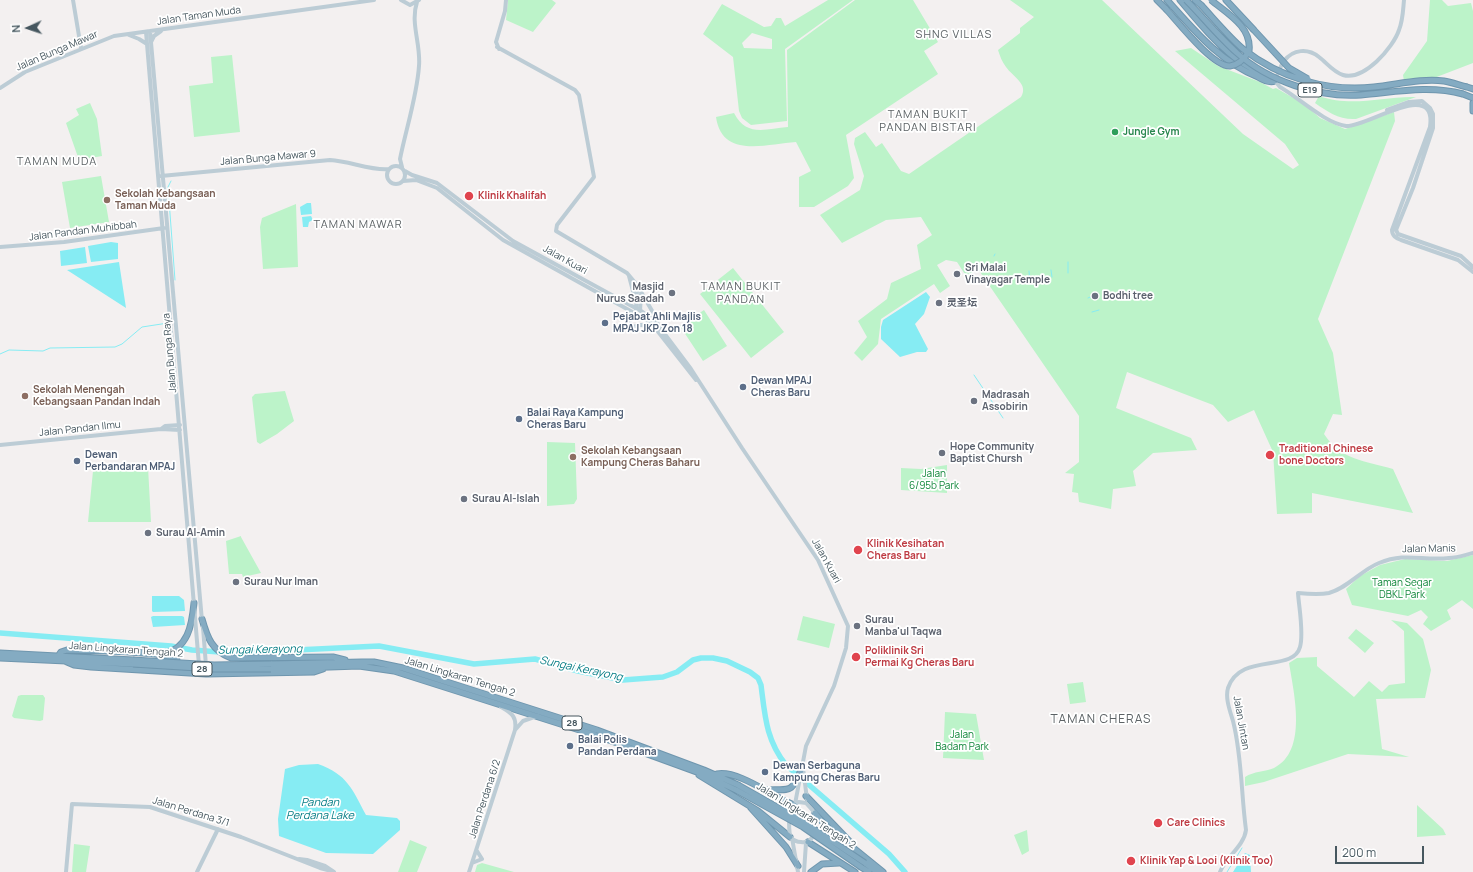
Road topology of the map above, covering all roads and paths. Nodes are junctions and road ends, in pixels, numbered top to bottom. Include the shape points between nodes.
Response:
1 (73, 0) edge
2 (374, 0) edge
3 (397, 0) edge
4 (506, 0) edge
5 (1157, 0) edge
6 (1167, 0) edge
7 (1180, 0) edge
8 (1186, 0) edge
9 (1196, 0) edge
10 (1211, 0) edge
11 (1226, 0) edge
12 (1404, 0) edge
13 (418, 1) edge
14 (403, 2) edge
15 (414, 16) junction
16 (165, 29) junction
17 (148, 32) junction
18 (124, 34) junction
19 (149, 43) junction
20 (81, 48) junction
21 (1272, 81) junction
22 (1322, 85) junction
23 (0, 88) edge
24 (1473, 89) edge
25 (1473, 98) edge
26 (1473, 103) edge
27 (1473, 111) edge
28 (400, 159) junction
29 (393, 166) junction
30 (389, 169) junction
31 (403, 169) junction
32 (380, 170) junction
33 (160, 176) junction
34 (387, 177) junction
35 (403, 181) junction
36 (165, 228) junction
37 (1394, 230) junction
38 (0, 247) edge
39 (1473, 267) edge
40 (1473, 272) edge
41 (629, 275) junction
42 (637, 285) junction
43 (641, 292) junction
44 (625, 302) junction
45 (627, 309) junction
46 (639, 310) junction
47 (637, 314) junction
48 (630, 321) dead end
49 (660, 327) junction
50 (630, 329) dead end
51 (659, 333) junction
52 (700, 384) junction
53 (178, 415) junction
54 (179, 427) junction
55 (185, 427) junction
56 (172, 428) junction
57 (180, 442) junction
58 (0, 446) edge
59 (1473, 553) edge
60 (1298, 593) joint
61 (194, 603) junction
62 (202, 619) junction
63 (0, 654) edge
64 (159, 654) junction
65 (60, 657) junction
66 (0, 658) edge
67 (234, 658) junction
68 (354, 662) junction
69 (271, 667) junction
70 (325, 667) junction
71 (172, 672) junction
72 (199, 674) junction
73 (206, 674) junction
74 (235, 674) junction
75 (495, 703) junction
76 (538, 716) junction
77 (515, 730) junction
78 (802, 768) junction
79 (693, 770) junction
80 (716, 775) junction
81 (797, 782) junction
82 (737, 787) junction
83 (765, 790) junction
84 (806, 796) junction
85 (744, 802) junction
86 (794, 804) junction
87 (809, 805) junction
88 (815, 813) junction
89 (218, 829) junction
90 (791, 838) junction
91 (807, 842) junction
92 (860, 853) junction
93 (840, 863) junction
94 (863, 865) junction
95 (798, 866) junction
96 (331, 870) edge
97 (66, 871) edge
98 (197, 872) edge
99 (469, 872) edge
100 (798, 872) edge
101 (804, 872) edge
102 (811, 872) edge
103 (854, 872) edge
104 (869, 872) edge
105 (877, 872) edge
106 (883, 872) edge
107 (1220, 872) edge

1 - 20 street
2 - 16 street, Jalan Taman Muda
3 - 14 street
4 - 41 street via 497,47 578,93 581,98 594,177 557,225 556,231
5 - 10 highway, bridge via 1212,58 1230,66 1249,52 1248,35 1241,25
6 - 21 highway via 1212,48 1243,71
7 - 21 highway via 1223,48
8 - 25 highway, E19, bridge via 1250,63 1301,87 1319,93 1338,95 1429,88
9 - 22 highway, E19, bridge via 1242,48 1258,59 1299,79
11 - 22 highway, bridge via 1289,68 1298,75
12 - 21 street via 1402,22 1393,43 1363,72 1355,76 1345,76 1309,51 1299,51 1284,61
13 - 14 street
13 - 15 street
14 - 15 street
15 - 28 street via 419,68
16 - 17 street, Jalan Taman Muda
16 - 19 street via 156,34
17 - 18 street, Jalan Bunga Mawar
17 - 19 street, Jalan Bunga Raya
18 - 19 street
18 - 20 street, Jalan Bunga Mawar
19 - 33 street, Jalan Bunga Raya
20 - 23 street, Jalan Bunga Mawar via 25,72
21 - 37 street via 1345,123 1357,122 1409,102 1422,101 1430,108 1434,120 1433,128 1413,188
22 - 24 highway, E19, bridge via 1356,88 1443,81
26 - 27 highway
28 - 29 street
28 - 31 street
29 - 30 street
29 - 31 street
30 - 32 street, Jalan Bunga Mawar 9
30 - 34 street
31 - 35 street via 406,176
31 - 44 street, Jalan Kuari via 412,175 438,183 513,241
32 - 33 street, Jalan Bunga Mawar 9 via 330,160
32 - 34 street, Jalan Bunga Mawar 9
33 - 36 street, Jalan Bunga Raya
34 - 35 street via 393,184
35 - 45 street, Jalan Kuari via 416,180 437,188 502,240
36 - 38 street, Jalan Pandan Muhibbah via 64,242
36 - 53 street, Jalan Bunga Raya
36 - 55 street, Jalan Bunga Raya
37 - 39 street via 1398,234 1461,256
37 - 40 street via 1394,237 1458,260
41 - 42 street
41 - 44 street via 634,295 632,300
42 - 43 street
42 - 46 street
43 - 46 street
43 - 49 street
44 - 46 street, Jalan Kuari
45 - 47 street, Jalan Kuari
45 - 48 street
46 - 47 street
46 - 49 street, Jalan Kuari via 656,321
47 - 51 street, Jalan Kuari via 652,324
49 - 52 street, Jalan Kuari
50 - 51 street via 645,324
51 - 52 street, Jalan Kuari
52 - 78 street, Jalan Kuari via 818,560 848,626 846,648 834,686 811,734
53 - 54 street, Jalan Bunga Raya
53 - 56 street
54 - 55 street, Jalan Pandan Ilmu
54 - 56 street, Jalan Pandan Ilmu
54 - 57 street, Jalan Bunga Raya
55 - 62 street, Jalan Bunga Raya
56 - 57 street
56 - 58 street, Jalan Pandan Ilmu
57 - 61 street, Jalan Bunga Raya
59 - 60 street, Jalan Manis via 1449,558 1394,558 1368,568 1341,588 1331,592
60 - 107 street, Jalan Jintan via 1301,643 1298,653 1290,659 1246,668 1234,677 1229,687 1227,696 1238,750 1246,830
61 - 64 highway via 191,626 184,640 173,650
61 - 72 street, Jalan Bunga Raya
62 - 67 highway via 207,636 217,650
62 - 73 street, Jalan Bunga Raya
63 - 65 highway, Jalan Lingkaran Tengah 2 / 28
64 - 65 highway via 67,650 61,652
64 - 71 highway via 175,657 176,670
65 - 66 highway, Jalan Lingkaran Tengah 2 / 28
65 - 69 highway, Jalan Lingkaran Tengah 2 / 28, bridge
65 - 71 highway via 74,665
67 - 68 highway via 333,657
67 - 74 highway via 228,666
68 - 69 highway, Jalan Lingkaran Tengah 2 / 28
68 - 80 highway, Jalan Lingkaran Tengah 2 / 28 via 374,662 403,668 596,730
69 - 70 highway, Jalan Lingkaran Tengah 2 / 28
70 - 74 highway via 314,672
70 - 75 highway, Jalan Lingkaran Tengah 2 / 28 via 374,667 394,671
71 - 72 highway
72 - 73 highway
73 - 74 highway
75 - 76 highway, Jalan Lingkaran Tengah 2 / 28
75 - 77 street via 513,715
76 - 77 street via 523,721
76 - 79 highway, Jalan Lingkaran Tengah 2 / 28
77 - 99 street, Jalan Perdana 6/2
78 - 81 highway
78 - 84 street, Jalan Kuari
79 - 82 highway, Jalan Lingkaran Tengah 2 / 28
79 - 85 highway
80 - 82 highway, Jalan Lingkaran Tengah 2 / 28
80 - 83 highway via 728,774
81 - 83 highway via 786,790
81 - 86 street via 798,792
82 - 94 highway, Jalan Lingkaran Tengah 2 / 28, bridge
83 - 86 highway
84 - 87 street, Jalan Kuari
84 - 92 highway
85 - 90 highway via 770,819
85 - 95 highway via 786,847
86 - 87 street via 802,802
86 - 90 street via 790,813
87 - 88 street
88 - 91 street via 814,832
88 - 92 highway via 825,825
89 - 96 street, Jalan Perdana 3/1
89 - 97 street, Jalan Perdana 3/1 via 150,807 72,804
89 - 98 street
90 - 91 street
90 - 95 street
91 - 93 highway
91 - 101 street
92 - 106 highway
93 - 102 highway via 822,864
93 - 103 highway
94 - 104 highway, Jalan Lingkaran Tengah 2 / 28
94 - 105 highway, Jalan Lingkaran Tengah 2 / 28
95 - 100 street

